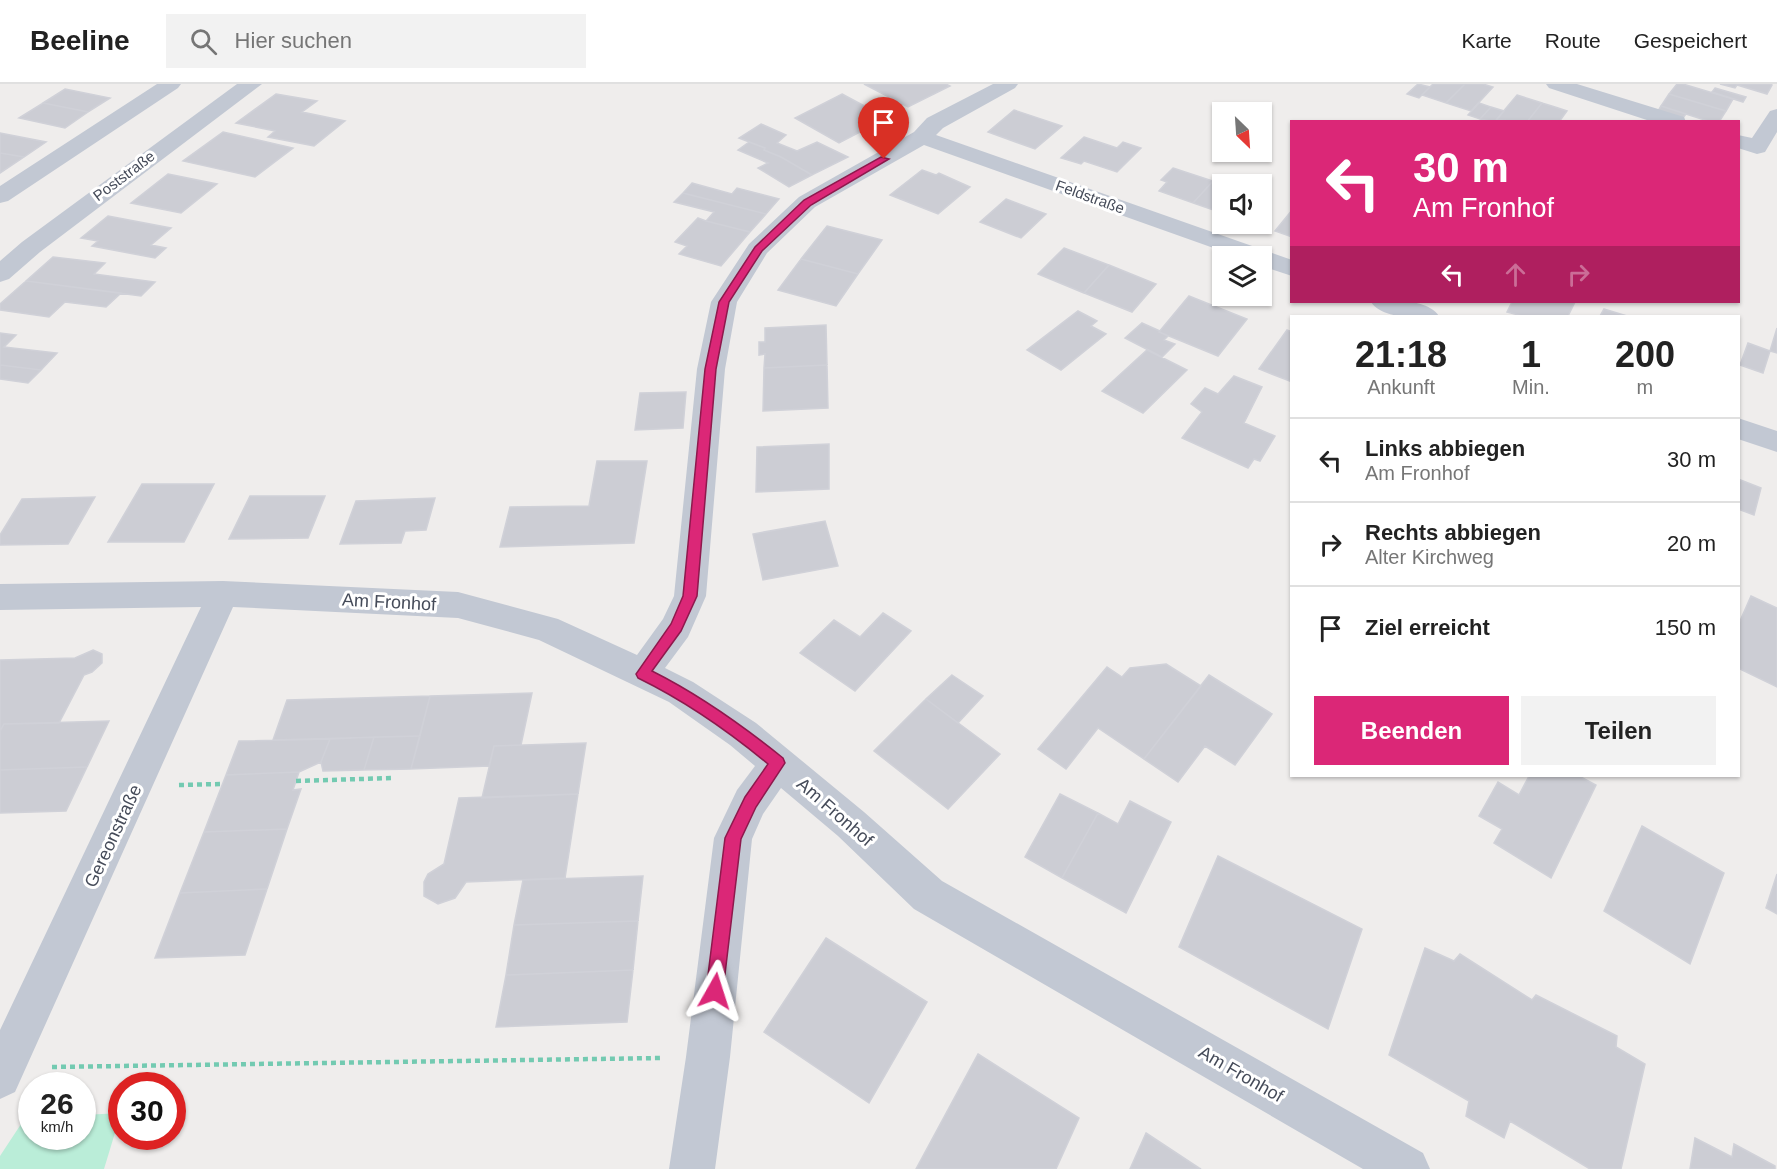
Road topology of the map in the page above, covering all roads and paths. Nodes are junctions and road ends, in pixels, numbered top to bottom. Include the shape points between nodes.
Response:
1 (171, 84) edge
2 (252, 84) edge
3 (1008, 84) edge
4 (1556, 84) edge
5 (1777, 115) edge
6 (1670, 120) edge
7 (922, 137) junction
8 (1740, 142) edge
9 (0, 196) edge
10 (1229, 246) edge
11 (1272, 261) edge
12 (1290, 267) edge
13 (0, 274) edge
14 (1387, 303) edge
15 (1423, 315) edge
16 (1740, 429) edge
17 (1777, 442) edge
18 (223, 594) junction
19 (0, 597) edge
20 (643, 674) junction
21 (778, 763) junction
22 (393, 778) dead end
23 (296, 781) dead end
24 (708, 1057) junction
25 (3, 1072) edge
26 (692, 1169) edge
27 (1407, 1169) edge

1 - 9 street
2 - 13 street, Poststraße via 49,233
3 - 7 street via 935,123
4 - 6 street
5 - 8 street via 1757,147
7 - 10 street, Feldstraße
7 - 20 street via 807,202 758,249 724,302 711,369 690,596 676,627
11 - 12 street, Feldstraße
14 - 15 street
16 - 17 street
18 - 19 street, Am Fronhof
18 - 20 street, Am Fronhof via 458,605 546,629
18 - 25 street, Gereonstraße
20 - 21 street, Am Fronhof via 681,692
21 - 24 street via 750,802 733,838
21 - 27 street, Am Fronhof via 928,895
22 - 23 path
24 - 25 path
24 - 26 street

